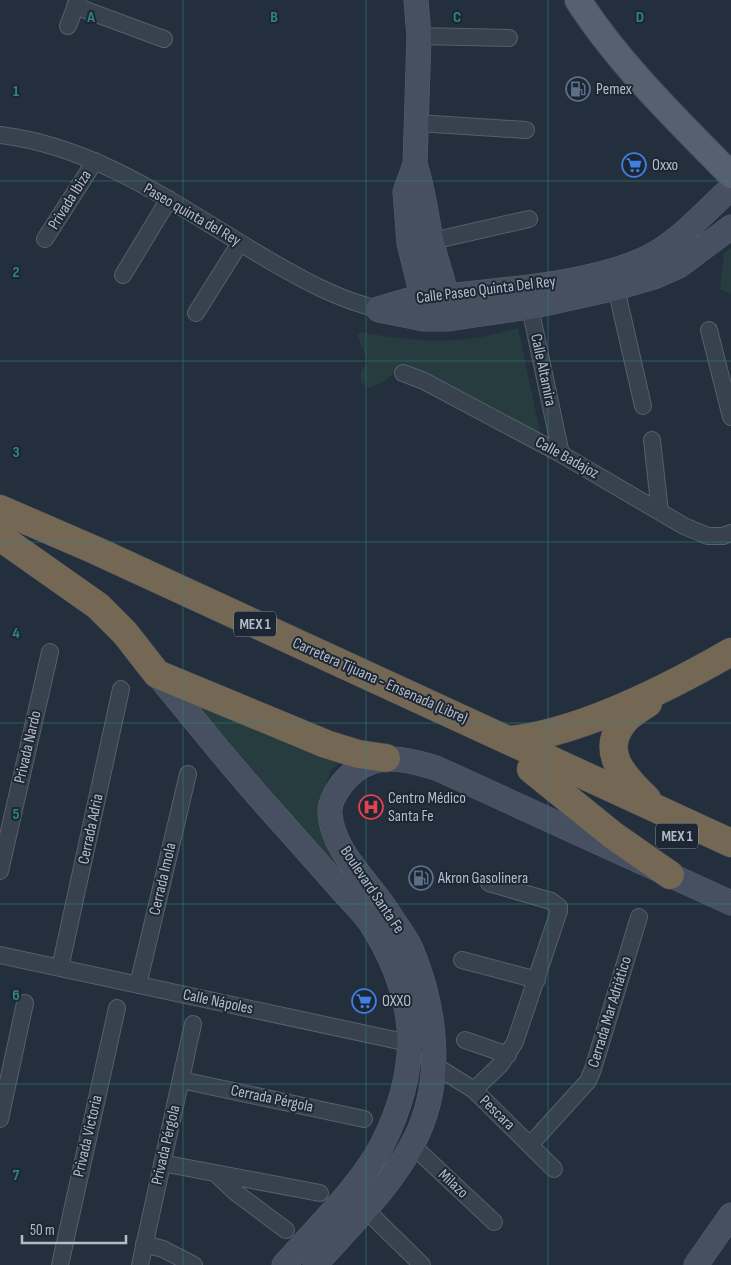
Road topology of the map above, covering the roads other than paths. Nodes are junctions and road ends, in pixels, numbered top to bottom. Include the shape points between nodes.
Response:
1 (416, 0) edge
2 (578, 0) edge
3 (77, 3) edge
4 (68, 26) dead end
5 (419, 36) junction
6 (509, 38) dead end
7 (164, 39) dead end
8 (417, 123) junction
9 (526, 130) dead end
10 (0, 135) edge
11 (95, 161) junction
12 (415, 164) junction
13 (731, 175) edge
14 (731, 188) edge
15 (169, 199) junction
16 (529, 219) dead end
17 (731, 228) edge
18 (45, 239) dead end
19 (432, 242) junction
20 (240, 243) junction
21 (648, 268) junction
22 (123, 275) dead end
23 (616, 288) junction
24 (422, 296) junction
25 (447, 296) junction
26 (528, 297) junction
27 (378, 310) junction
28 (196, 313) dead end
29 (424, 319) junction
30 (448, 319) junction
31 (709, 330) dead end
32 (403, 373) dead end
33 (643, 406) dead end
34 (731, 417) edge
35 (652, 440) dead end
36 (561, 454) junction
37 (0, 509) edge
38 (660, 512) junction
39 (0, 529) edge
40 (731, 533) edge
41 (0, 537) edge
42 (50, 652) dead end
43 (731, 652) edge
44 (157, 674) junction
45 (670, 684) junction
46 (121, 689) dead end
47 (510, 740) junction
48 (386, 758) junction
49 (532, 769) junction
50 (188, 774) dead end
51 (660, 810) junction
52 (731, 843) edge
53 (731, 861) edge
54 (0, 871) edge
55 (670, 875) junction
56 (489, 883) dead end
57 (731, 904) edge
58 (371, 906) junction
59 (639, 917) dead end
60 (0, 955) edge
61 (462, 960) dead end
62 (60, 968) junction
63 (537, 980) junction
64 (138, 985) junction
65 (25, 1003) dead end
66 (117, 1008) dead end
67 (192, 1024) dead end
68 (465, 1040) dead end
69 (412, 1046) junction
70 (435, 1055) junction
71 (508, 1055) junction
72 (181, 1080) junction
73 (474, 1090) junction
74 (0, 1119) edge
75 (364, 1119) dead end
76 (530, 1145) junction
77 (412, 1146) junction
78 (162, 1163) junction
79 (554, 1170) dead end
80 (216, 1173) junction
81 (320, 1193) dead end
82 (366, 1210) junction
83 (731, 1215) edge
84 (494, 1222) dead end
85 (286, 1230) dead end
86 (144, 1244) junction
87 (60, 1265) edge
88 (140, 1265) edge
89 (194, 1265) edge
90 (284, 1265) edge
91 (314, 1265) edge
92 (422, 1265) edge
93 (696, 1265) edge

1 - 5 main road
2 - 13 main road via 619,54
3 - 4 street
3 - 7 street
5 - 6 street
5 - 8 main road
8 - 9 street
8 - 12 main road
10 - 11 street, Paseo quinta del Rey via 52,146
11 - 15 street, Paseo quinta del Rey
11 - 18 street, Privada Ibiza
12 - 19 main road via 424,190
12 - 24 main road via 406,192 409,243
14 - 21 main road, Calle Paseo Quinta Del Rey via 670,243
15 - 20 street, Paseo quinta del Rey
15 - 22 street
16 - 19 street
17 - 21 main road, Calle Paseo Quinta Del Rey via 679,266
19 - 25 main road
20 - 27 street, Paseo quinta del Rey via 343,300
20 - 28 street
21 - 23 main road, Calle Paseo Quinta Del Rey
21 - 26 main road, Calle Paseo Quinta Del Rey via 602,274
23 - 26 main road, Calle Paseo Quinta Del Rey
23 - 33 street
24 - 25 main road, Calle Paseo Quinta Del Rey
24 - 27 main road, Calle Paseo Quinta Del Rey
24 - 29 main road
25 - 26 main road, Calle Paseo Quinta Del Rey
25 - 30 main road
26 - 30 main road, Calle Paseo Quinta Del Rey
26 - 36 street, Calle Altamira
27 - 29 main road, Calle Paseo Quinta Del Rey
29 - 30 main road, Calle Paseo Quinta Del Rey
31 - 34 street
32 - 36 street, Calle Badajoz
35 - 38 street
36 - 38 street, Calle Badajoz
37 - 47 highway, Carretera Tijuana - Ensenada (Libre) / MEX 1
38 - 40 street, Calle Badajoz via 708,536
39 - 49 highway, Carretera Tijuana - Ensenada (Libre) / MEX 1 via 86,565
41 - 44 highway via 98,606 124,632
42 - 54 street, Privada Nardo
43 - 45 highway
44 - 48 highway via 326,744
44 - 58 main road, Boulevard Santa Fe via 246,783
45 - 47 highway via 568,727
45 - 51 highway via 627,718 619,730 613,754 624,776
46 - 62 street, Cerrada Adria
47 - 51 highway, Carretera Tijuana - Ensenada (Libre) / MEX 1
48 - 55 main road, Boulevard Santa Fe via 405,759 436,768
48 - 58 main road, Boulevard Santa Fe via 350,774 336,792 329,811 334,832 355,868
49 - 53 highway, Carretera Tijuana - Ensenada (Libre) / MEX 1
49 - 55 highway via 614,836
50 - 64 street, Cerrada Imola
51 - 52 highway, Carretera Tijuana - Ensenada (Libre) / MEX 1
55 - 57 main road, Boulevard Santa Fe
56 - 63 street via 551,901 559,907
58 - 69 main road, Boulevard Santa Fe via 373,926 398,980
58 - 70 main road, Boulevard Santa Fe via 412,949 424,985
59 - 76 street, Cerrada Mar Adriático via 594,1070 588,1081
60 - 62 street, Calle Nápoles
61 - 63 street
62 - 64 street, Calle Nápoles
63 - 71 street
64 - 69 street, Calle Nápoles
65 - 74 street
66 - 87 street, Privada Victoria
67 - 72 street, Privada Pérgola
68 - 71 street
69 - 70 street, Calle Nápoles
69 - 90 main road, Boulevard Santa Fe via 402,1099 381,1146 362,1175
70 - 73 street, Pescara
70 - 77 main road, Boulevard Santa Fe via 429,1103
71 - 73 street
72 - 75 street, Cerrada Pérgola
72 - 78 street, Privada Pérgola
73 - 76 street, Pescara
76 - 79 street, Pescara
77 - 82 main road, Boulevard Santa Fe
77 - 84 street, Milazo
78 - 80 street
78 - 86 street, Privada Pérgola
80 - 81 street
80 - 85 street via 235,1192
82 - 91 main road, Boulevard Santa Fe
82 - 92 street
83 - 93 main road
86 - 88 street, Privada Pérgola
86 - 89 street via 163,1248

